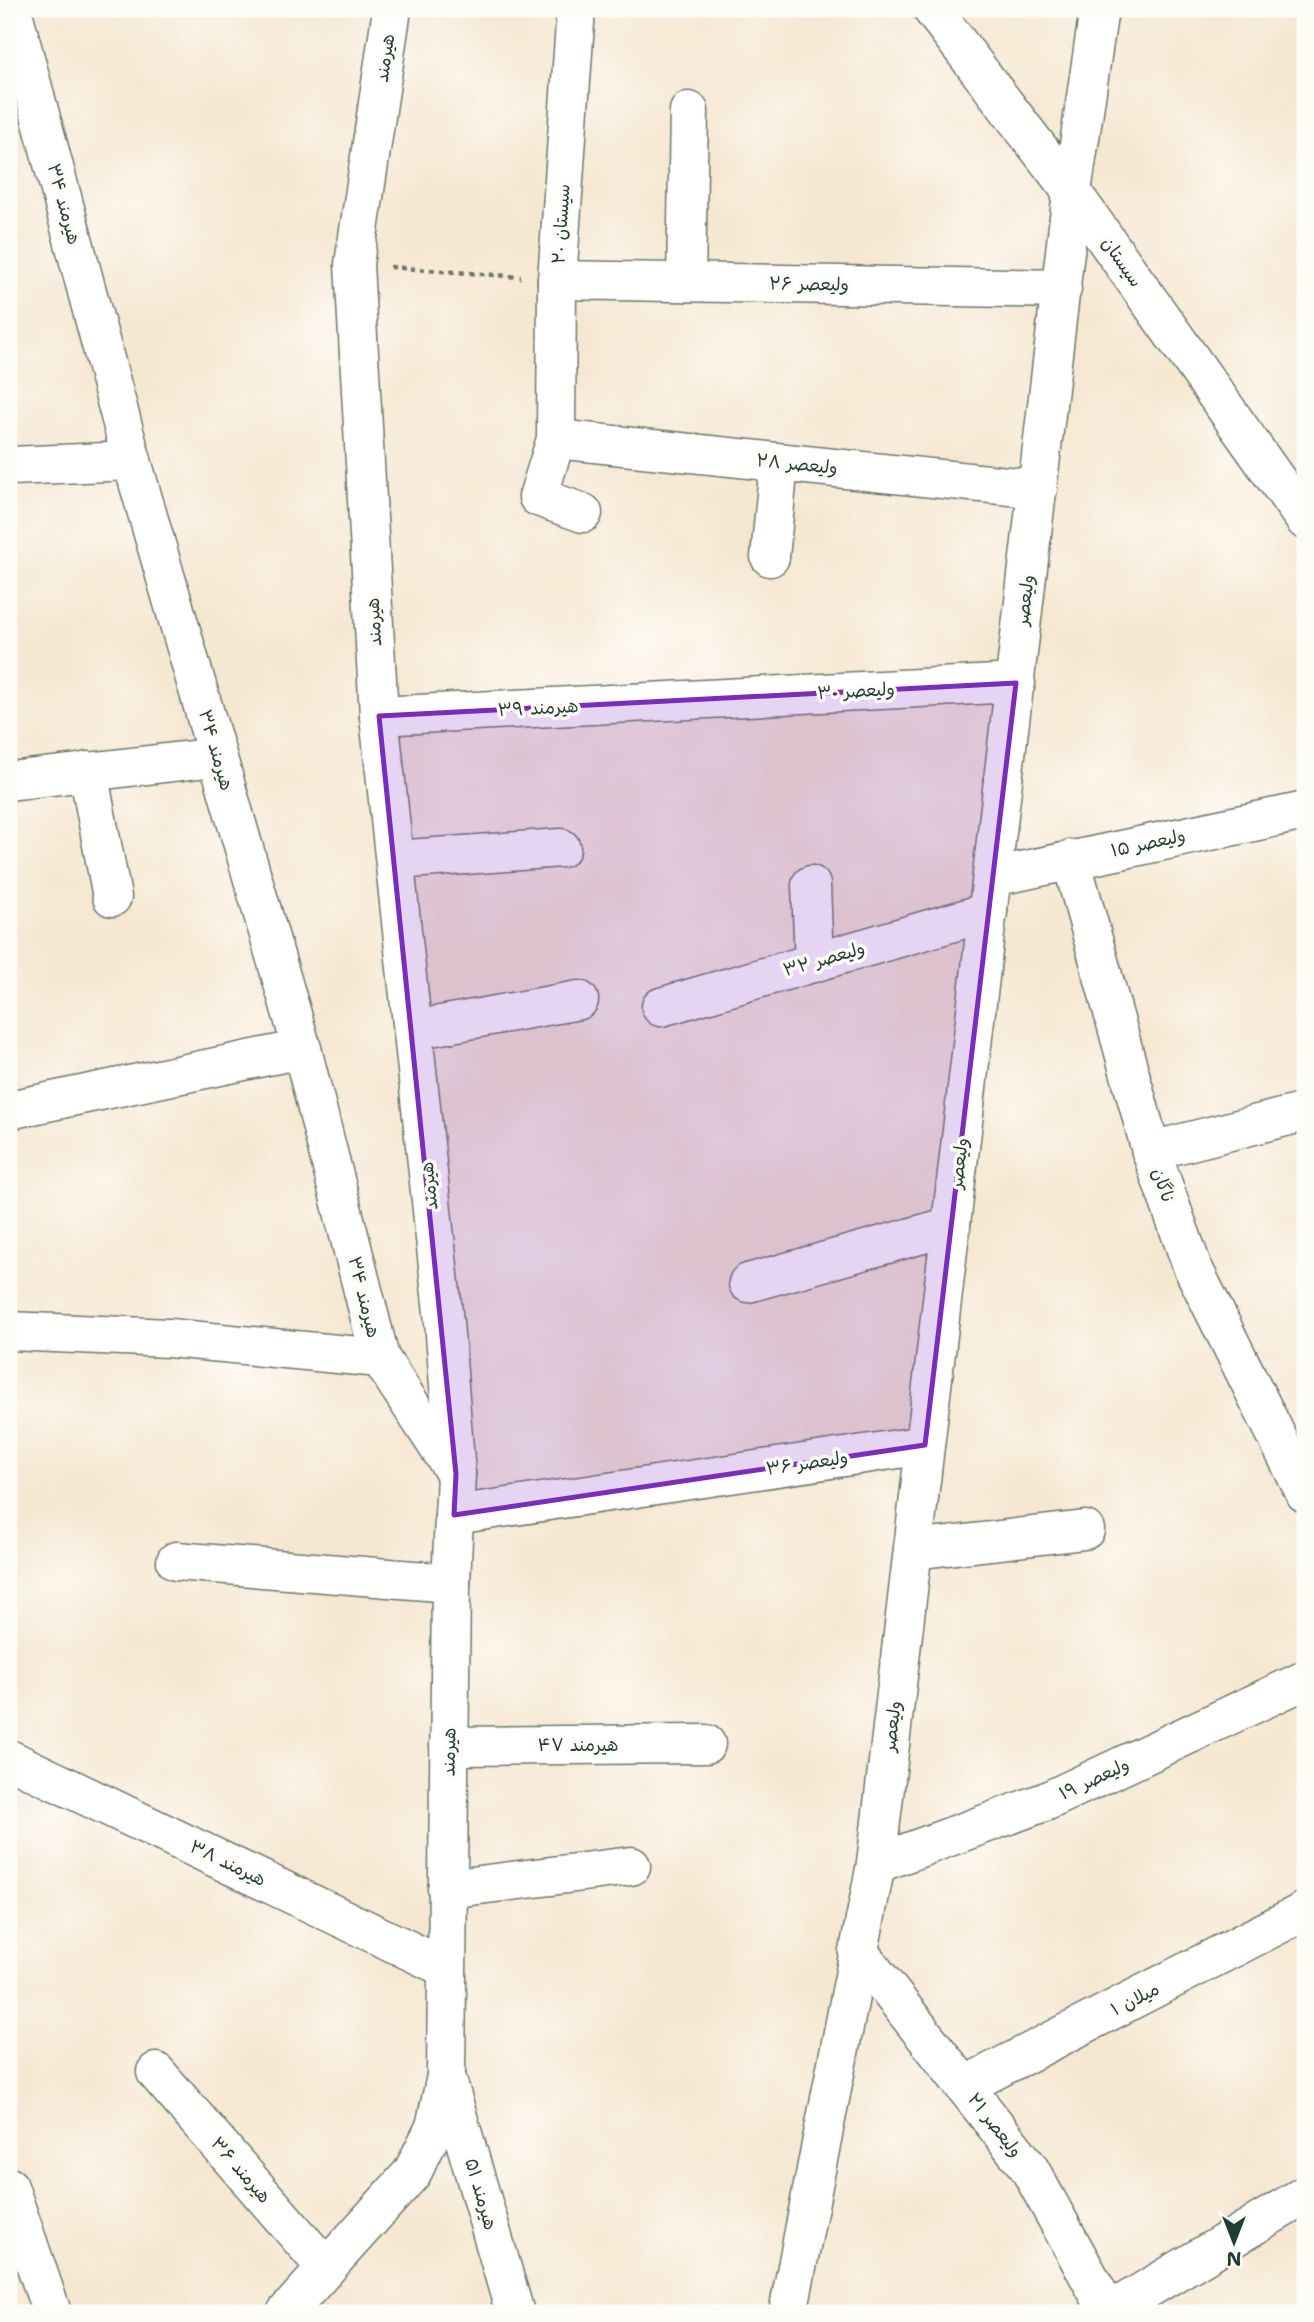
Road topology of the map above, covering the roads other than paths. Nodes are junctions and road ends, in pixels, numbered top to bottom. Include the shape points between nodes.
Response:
1 (12, 9) edge
2 (392, 9) edge
3 (576, 9) edge
4 (932, 9) edge
5 (1099, 9) edge
6 (689, 111) dead end
7 (1072, 192) junction
8 (557, 280) junction
9 (686, 282) junction
10 (1062, 289) junction
11 (556, 439) junction
12 (132, 461) junction
13 (779, 463) junction
14 (9, 466) edge
15 (1038, 489) junction
16 (583, 513) dead end
17 (1305, 520) edge
18 (770, 557) dead end
19 (1016, 683) junction
20 (697, 700) joint
21 (379, 716) junction
22 (218, 757) junction
23 (88, 771) junction
24 (9, 780) edge
25 (1305, 811) edge
26 (1305, 817) edge
27 (561, 848) dead end
28 (1071, 859) junction
29 (395, 860) junction
30 (811, 885) dead end
31 (990, 895) junction
32 (112, 897) dead end
33 (814, 962) junction
34 (579, 1000) dead end
35 (661, 1007) dead end
36 (413, 1030) junction
37 (302, 1049) junction
38 (9, 1110) edge
39 (1305, 1112) edge
40 (1151, 1151) junction
41 (951, 1226) junction
42 (748, 1283) dead end
43 (9, 1331) edge
44 (380, 1358) junction
45 (925, 1445) junction
46 (456, 1474) junction
47 (1305, 1493) edge
48 (454, 1515) junction
49 (1085, 1530) dead end
50 (913, 1550) junction
51 (176, 1561) dead end
52 (451, 1583) junction
53 (1305, 1680) edge
54 (706, 1744) dead end
55 (449, 1746) junction
56 (9, 1759) edge
57 (876, 1864) junction
58 (631, 1866) dead end
59 (447, 1889) junction
60 (1305, 1911) edge
61 (858, 1951) junction
62 (446, 1968) junction
63 (156, 2072) dead end
64 (446, 2076) junction
65 (964, 2086) junction
66 (9, 2187) edge
67 (1305, 2195) edge
68 (326, 2268) junction
69 (52, 2313) edge
70 (286, 2313) edge
71 (515, 2313) edge
72 (788, 2313) edge
73 (1108, 2313) edge

1 - 12 street, هیرمند ۳۴
2 - 21 street, هیرمند via 354,264
3 - 8 street, سیستان ۲۰
4 - 7 street, سیستان
5 - 7 street, ولیعصر
6 - 9 street
7 - 10 street, ولیعصر
7 - 17 street, سیستان
8 - 9 street, ولیعصر ۲۶
8 - 11 street, سیستان ۲۰
9 - 10 street, ولیعصر ۲۶
10 - 15 street, ولیعصر
11 - 13 street, ولیعصر ۲۸
11 - 16 street, سیستان ۲۰ via 538,497
12 - 14 street
12 - 22 street, هیرمند ۳۴
13 - 15 street, ولیعصر ۲۸
13 - 18 street
15 - 19 street, ولیعصر
19 - 20 street, ولیعصر ۳۰
19 - 31 street, ولیعصر
20 - 21 street, هیرمند ۳۹
21 - 29 street, هیرمند
22 - 23 street
22 - 37 street, هیرمند ۳۴
23 - 24 street
23 - 32 street
25 - 26 street
25 - 28 street, ولیعصر ۱۵
27 - 29 street
28 - 31 street, ولیعصر ۱۵
28 - 40 street, ناگان
29 - 36 street, هیرمند
30 - 33 street
31 - 33 street, ولیعصر ۳۲
31 - 41 street, ولیعصر
33 - 35 street, ولیعصر ۳۲
34 - 36 street
36 - 46 street, هیرمند
37 - 38 street
37 - 44 street, هیرمند ۳۴
39 - 40 street
40 - 47 street, ناگان via 1192,1266
41 - 42 street
41 - 45 street, ولیعصر
43 - 44 street via 169,1338
44 - 46 street, هیرمند ۳۴
45 - 48 street, ولیعصر ۳۶
45 - 50 street, ولیعصر
46 - 48 street, هیرمند
48 - 52 street, هیرمند
49 - 50 street
50 - 57 street, ولیعصر
51 - 52 street
52 - 55 street, هیرمند
53 - 57 street, ولیعصر ۱۹ via 1047,1801
54 - 55 street, هیرمند ۴۷
55 - 59 street, هیرمند
56 - 62 street, هیرمند ۳۸
57 - 61 street, ولیعصر
58 - 59 street
59 - 62 street, هیرمند
60 - 65 street, میلان ۱
61 - 65 street, ولیعصر ۲۱
61 - 72 street, ولیعصر
62 - 64 street, هیرمند
63 - 68 street, هیرمند ۳۶
64 - 68 street, هیرمند via 435,2127 412,2173
64 - 71 street, هیرمند ۵۱
65 - 73 street, ولیعصر ۲۱ via 1029,2168
66 - 69 street
67 - 73 street
68 - 70 street, هیرمند

